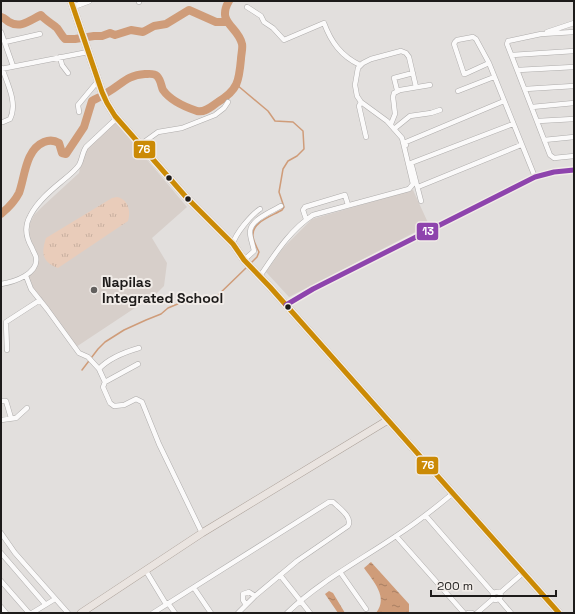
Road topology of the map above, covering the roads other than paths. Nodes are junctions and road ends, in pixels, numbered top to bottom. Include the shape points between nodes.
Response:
1 (89, 1) edge
2 (72, 4) edge
3 (247, 7) dead end
4 (574, 23) edge
5 (1, 32) edge
6 (574, 32) edge
7 (40, 34) dead end
8 (541, 34) junction
9 (5, 42) junction
10 (574, 51) edge
11 (88, 52) junction
12 (512, 55) junction
13 (60, 57) junction
14 (489, 63) junction
15 (360, 65) junction
16 (13, 66) junction
17 (1, 68) edge
18 (574, 68) edge
19 (518, 70) junction
20 (68, 73) dead end
21 (392, 73) dead end
22 (413, 73) junction
23 (394, 78) junction
24 (494, 78) junction
25 (98, 81) junction
26 (430, 85) dead end
27 (574, 86) edge
28 (416, 87) junction
29 (525, 89) junction
30 (397, 90) junction
31 (458, 91) dead end
32 (504, 101) junction
33 (228, 102) dead end
34 (361, 102) junction
35 (574, 103) edge
36 (532, 107) junction
37 (440, 110) dead end
38 (79, 112) dead end
39 (117, 118) junction
40 (574, 119) edge
41 (538, 121) junction
42 (3, 122) dead end
43 (391, 124) junction
44 (513, 124) junction
45 (394, 129) junction
46 (574, 137) edge
47 (366, 138) dead end
48 (544, 140) junction
49 (140, 145) junction
50 (521, 145) junction
51 (574, 156) edge
52 (411, 163) junction
53 (574, 170) edge
54 (535, 178) junction
55 (418, 187) junction
56 (421, 201) dead end
57 (348, 205) junction
58 (281, 206) dead end
59 (260, 209) dead end
60 (306, 219) junction
61 (233, 244) junction
62 (247, 263) junction
63 (26, 276) junction
64 (260, 276) junction
65 (1, 284) edge
66 (40, 300) junction
67 (286, 305) junction
68 (139, 348) dead end
69 (7, 350) dead end
70 (138, 364) dead end
71 (99, 369) junction
72 (105, 382) junction
73 (1, 401) edge
74 (27, 408) dead end
75 (11, 418) junction
76 (1, 420) edge
77 (388, 420) junction
78 (452, 494) junction
79 (426, 516) junction
80 (1, 533) edge
81 (202, 533) junction
82 (396, 536) junction
83 (1, 553) edge
84 (146, 571) junction
85 (340, 572) junction
86 (523, 573) junction
87 (280, 576) junction
88 (1, 581) edge
89 (194, 588) junction
90 (493, 593) junction
91 (500, 593) junction
92 (255, 596) junction
93 (56, 599) junction
94 (496, 599) junction
95 (300, 601) junction
96 (45, 604) junction
97 (167, 604) junction
98 (246, 605) junction
99 (1, 607) edge
100 (366, 609) dead end
101 (6, 613) edge
102 (28, 613) edge
103 (32, 613) edge
104 (68, 613) edge
105 (81, 613) edge
106 (153, 613) edge
107 (175, 613) edge
108 (211, 613) edge
109 (238, 613) edge
110 (287, 613) edge
111 (310, 613) edge
112 (464, 613) edge
113 (468, 613) edge
114 (472, 613) edge
115 (477, 613) edge
116 (511, 613) edge
117 (559, 613) edge

1 - 2 street
2 - 11 main road
3 - 15 street via 284,40 324,23 333,43 346,57
4 - 8 street
5 - 9 street
6 - 8 street
7 - 9 street
8 - 12 street via 508,41
9 - 16 street
10 - 12 street
11 - 13 street
11 - 25 main road
12 - 19 street
13 - 16 street
13 - 20 street
14 - 14 street via 475,38 455,42 464,74
14 - 24 street
15 - 22 street via 371,59 404,51 409,57
15 - 34 street via 355,85
16 - 17 street
17 - 42 street via 13,105 10,119
18 - 19 street
19 - 29 street
21 - 23 street
22 - 23 street
22 - 28 street
23 - 30 street
24 - 31 street
24 - 32 street
25 - 38 street via 78,105
25 - 39 main road via 107,103
26 - 28 street
27 - 29 street
28 - 30 street
29 - 36 street
30 - 43 street via 392,97 395,111
32 - 44 street
32 - 52 street via 406,142
33 - 49 street via 215,115 182,128 158,132
34 - 43 street
34 - 47 street via 359,106
35 - 36 street
36 - 41 street
37 - 45 street via 431,114 410,116
39 - 49 main road
39 - 63 street via 86,148 79,164 69,176 48,192 30,216 26,232 36,255 36,264
40 - 41 street
41 - 48 street
43 - 45 street
44 - 50 street
44 - 52 street
45 - 57 street via 404,142 412,187
46 - 48 street
48 - 51 street via 552,157
49 - 61 main road via 186,197
50 - 54 street
50 - 55 street
52 - 55 street
53 - 54 street via 554,172
54 - 67 street via 312,289
55 - 56 street
57 - 60 street
57 - 60 street via 345,195 305,207 303,210
58 - 62 street via 259,218 252,226 250,232 254,251
59 - 61 street via 234,239
60 - 64 street via 280,248
61 - 62 main road
62 - 64 main road
63 - 65 street
63 - 66 street via 31,289
64 - 67 main road
66 - 69 street via 6,322
66 - 71 street via 78,353 88,357
67 - 77 main road
68 - 71 street via 125,352
70 - 72 street
71 - 72 street
72 - 81 street via 103,387 114,406 124,405 136,399 142,402 158,444
73 - 75 street via 6,401
74 - 75 street via 19,416
75 - 76 street
77 - 78 main road
77 - 81 main road
78 - 79 street
78 - 86 main road
79 - 82 street
79 - 90 street
80 - 93 street via 15,553
81 - 84 main road
82 - 85 street
82 - 112 street
83 - 96 street
84 - 97 street
84 - 105 main road
85 - 95 street
85 - 100 street
86 - 91 street
86 - 117 main road
87 - 89 street via 350,524 349,519 333,502 329,502
87 - 92 street
87 - 95 street
88 - 102 street
89 - 97 street
89 - 108 street
90 - 91 street
90 - 94 street via 492,596
91 - 94 street via 501,596
92 - 98 street
92 - 98 street via 249,592 243,594
93 - 96 street
93 - 104 street
94 - 115 street
94 - 116 street
95 - 110 street
95 - 111 street
96 - 103 street
97 - 106 street
97 - 107 street
98 - 109 street
99 - 101 street
113 - 114 street

